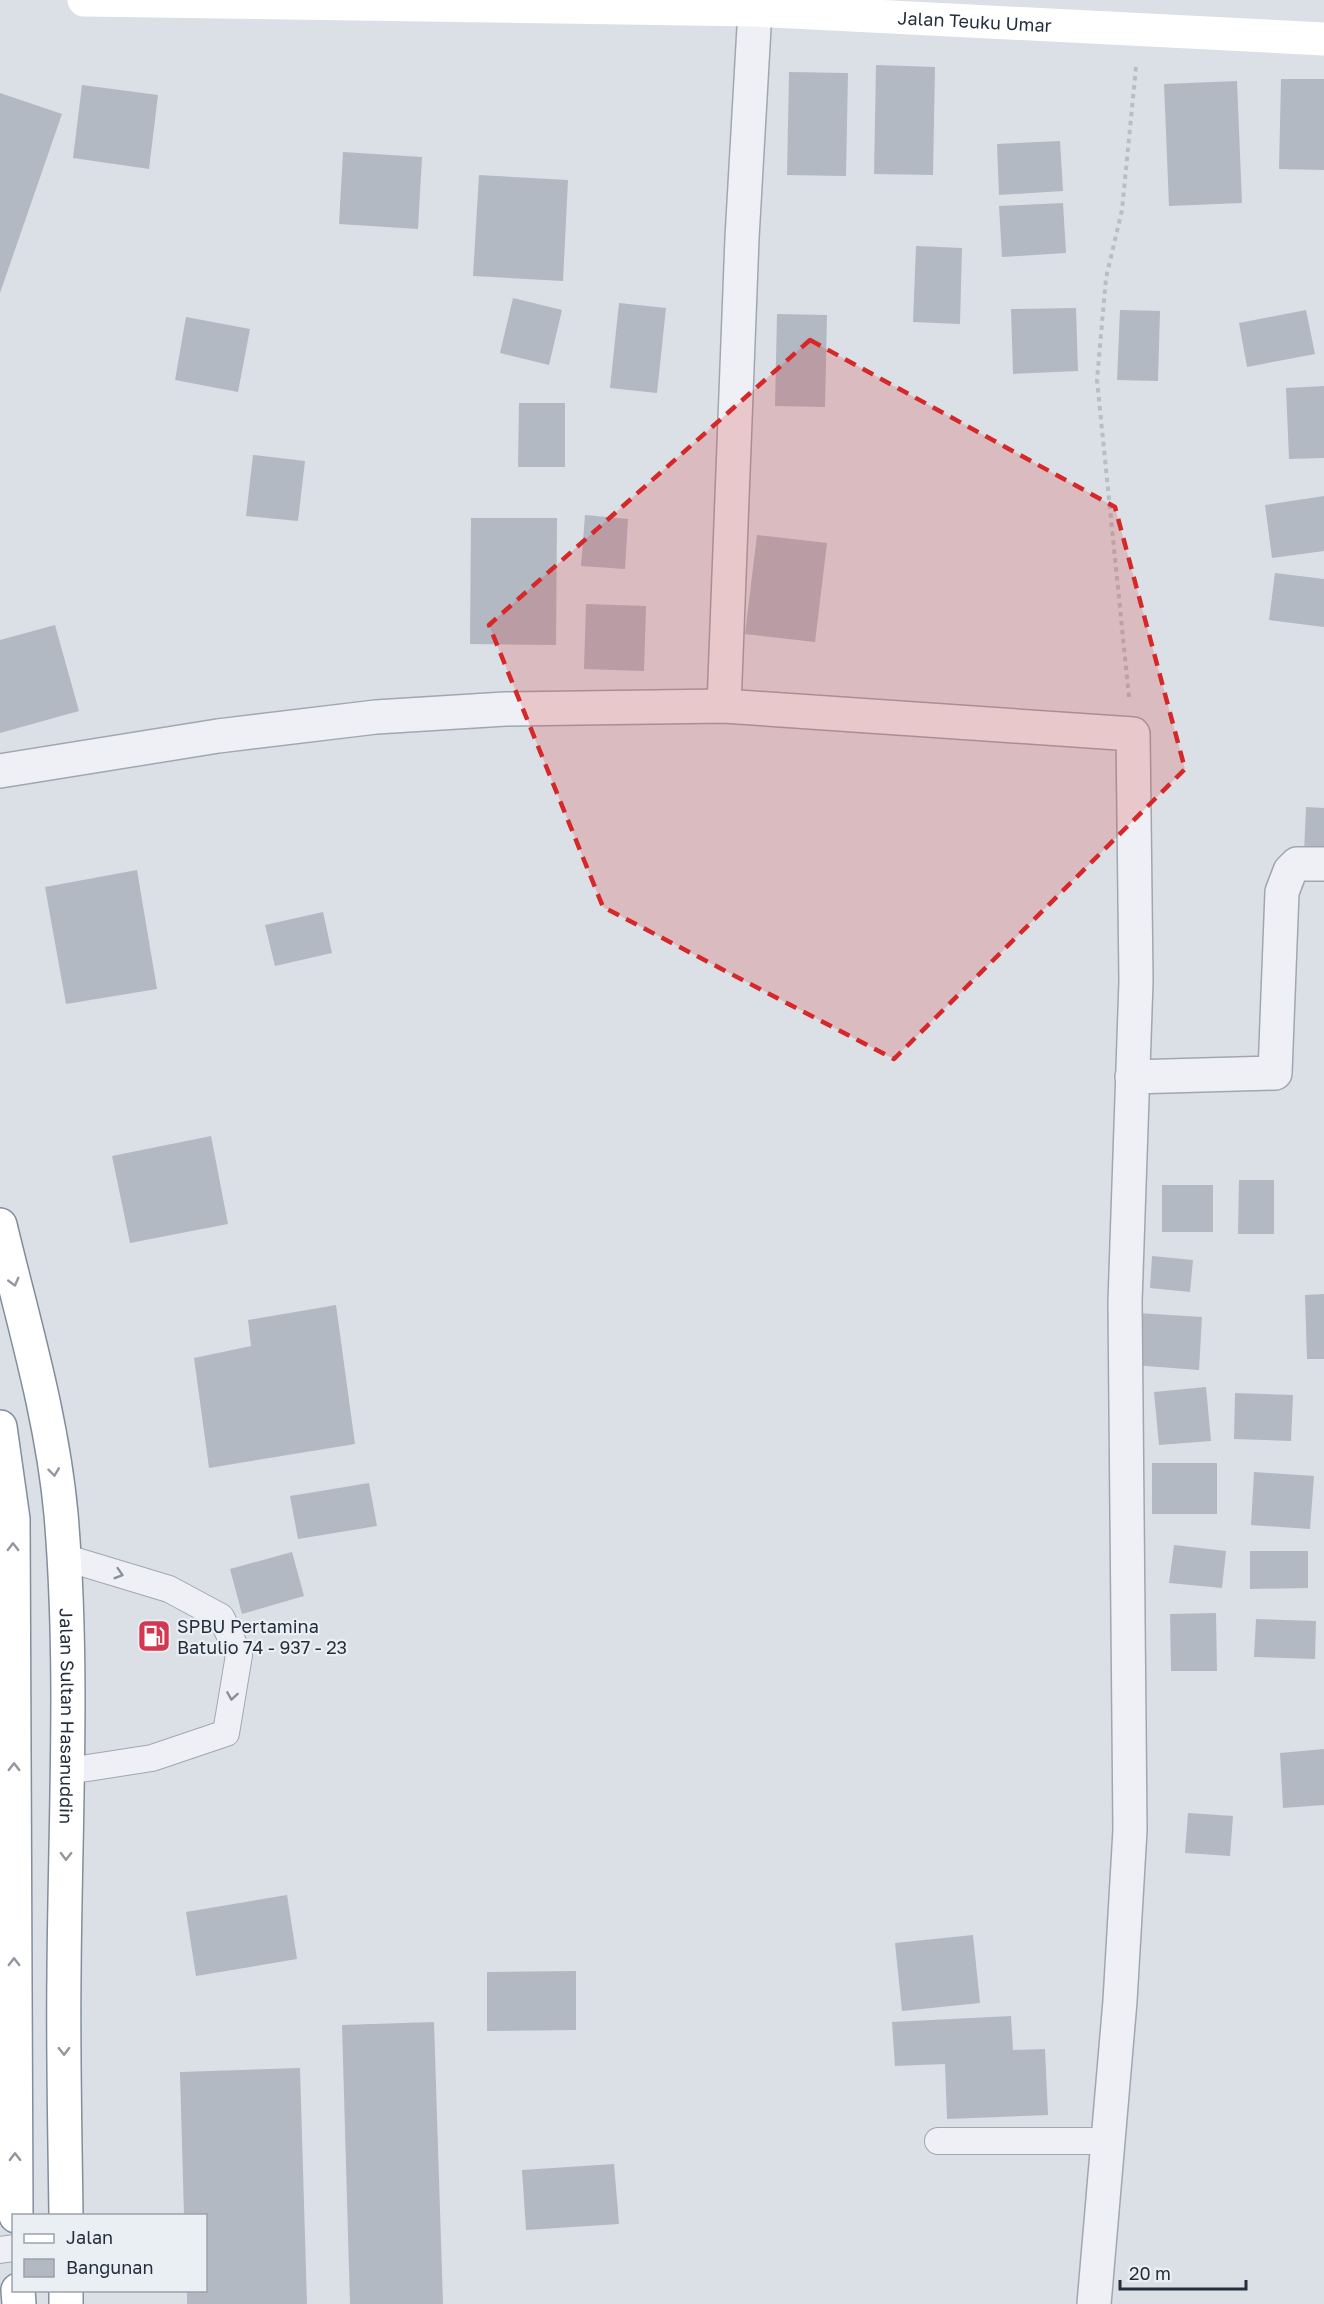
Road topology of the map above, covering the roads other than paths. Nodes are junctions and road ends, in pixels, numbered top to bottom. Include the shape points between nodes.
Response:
1 (84, 0) edge
2 (755, 10) junction
3 (1324, 39) edge
4 (724, 706) junction
5 (0, 771) edge
6 (1324, 864) edge
7 (1132, 1077) junction
8 (0, 1225) edge
9 (0, 1428) edge
10 (63, 1557) junction
11 (7, 1632) edge
12 (68, 1771) junction
13 (7, 2098) edge
14 (938, 2141) dead end
15 (1107, 2141) junction
16 (16, 2214) edge
17 (66, 2214) edge
18 (1094, 2304) edge

1 - 2 main road, Jalan Teuku Umar
2 - 3 main road, Jalan Teuku Umar
2 - 4 street
4 - 5 street via 505,709 376,717 218,736
4 - 7 street via 1133,734 1136,981
6 - 7 street via 1297,864 1282,892 1275,1073
7 - 15 street via 1125,1302 1130,1830
8 -> 10 main road, Jalan Sultan Hasanuddin via 51,1444
11 -> 9 main road via 13,1519
10 - 12 main road, Jalan Sultan Hasanuddin via 70,1690
10 -> 12 lane via 169,1589 221,1617 238,1655 226,1733 153,1758
13 -> 11 main road
12 -> 17 main road, Jalan Sultan Hasanuddin via 64,1977
16 -> 13 main road
14 - 15 lane
15 - 18 street

